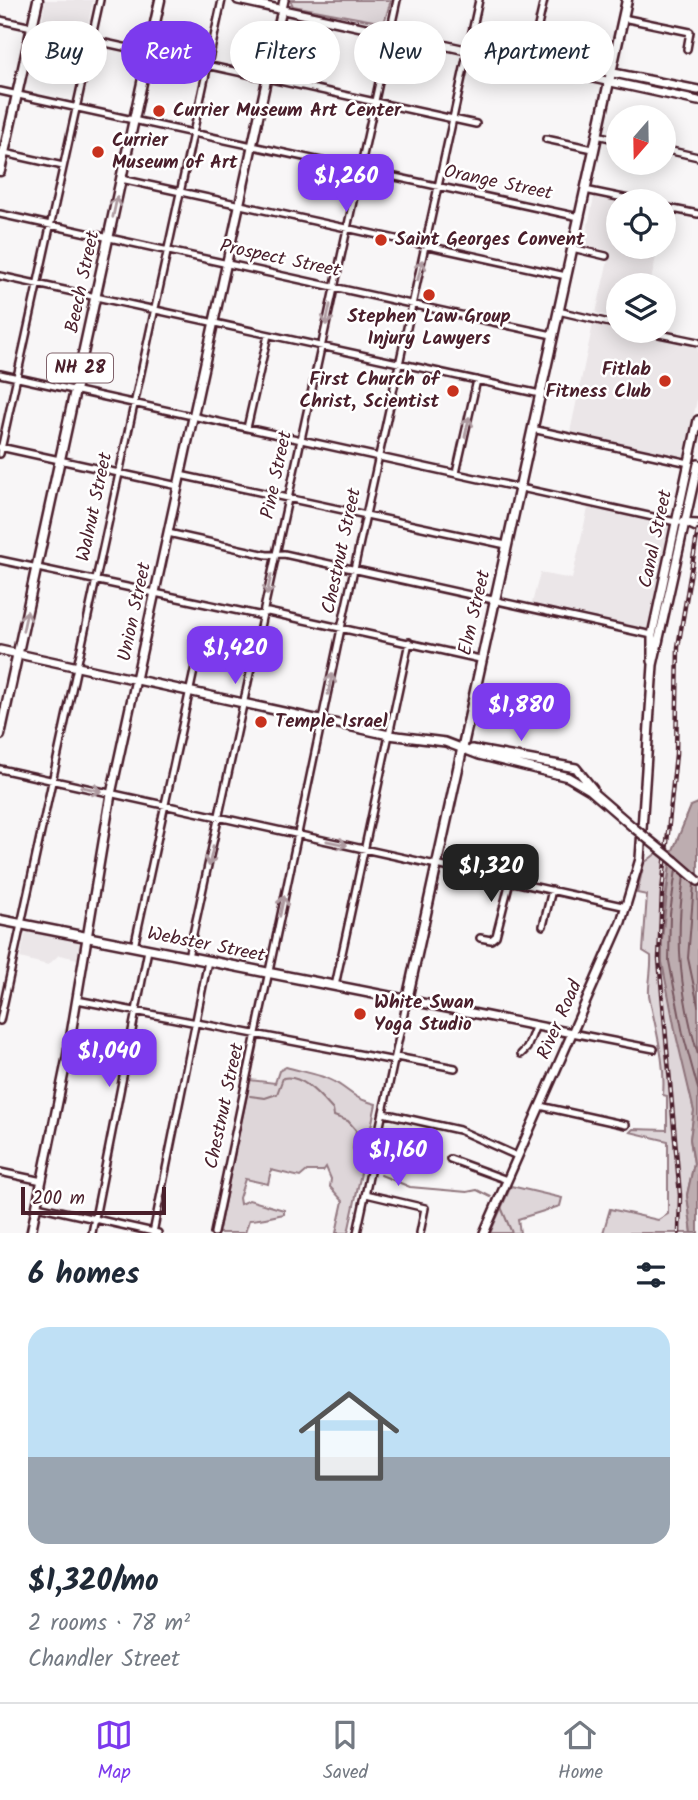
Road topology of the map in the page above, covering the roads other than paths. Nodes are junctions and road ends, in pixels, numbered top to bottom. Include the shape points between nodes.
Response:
1 (38, 0) edge
2 (100, 0) edge
3 (160, 0) edge
4 (222, 0) edge
5 (239, 0) edge
6 (284, 0) edge
7 (397, 0) edge
8 (479, 0) edge
9 (544, 0) edge
10 (627, 0) edge
11 (282, 10) junction
12 (623, 18) junction
13 (0, 20) edge
14 (33, 21) edge
15 (95, 21) edge
16 (155, 21) edge
17 (280, 21) edge
18 (392, 21) edge
19 (474, 21) edge
20 (539, 21) edge
21 (21, 25) edge
22 (354, 25) edge
23 (216, 28) edge
24 (687, 48) dead end
25 (614, 55) edge
26 (614, 73) edge
27 (21, 77) edge
28 (614, 83) edge
29 (81, 84) edge
30 (142, 84) edge
31 (204, 84) edge
32 (266, 84) edge
33 (295, 84) edge
34 (378, 84) edge
35 (461, 84) edge
36 (609, 84) edge
37 (698, 90) edge
38 (0, 92) edge
39 (17, 95) junction
40 (375, 101) junction
41 (698, 101) edge
42 (76, 108) junction
43 (454, 119) junction
44 (134, 120) junction
45 (477, 124) dead end
46 (194, 132) junction
47 (597, 135) junction
48 (606, 137) edge
49 (546, 139) dead end
50 (252, 145) junction
51 (593, 149) junction
52 (676, 152) edge
53 (2, 153) edge
54 (698, 157) edge
55 (63, 166) junction
56 (360, 169) junction
57 (0, 171) edge
58 (121, 179) junction
59 (439, 186) junction
60 (584, 190) junction
61 (180, 192) junction
62 (606, 194) edge
63 (239, 205) junction
64 (676, 210) edge
65 (0, 214) edge
66 (698, 214) edge
67 (579, 218) junction
68 (50, 225) junction
69 (347, 228) junction
70 (109, 237) junction
71 (426, 245) junction
72 (572, 248) junction
73 (168, 251) junction
74 (606, 256) dead end
75 (226, 264) junction
76 (0, 276) edge
77 (566, 276) junction
78 (37, 285) junction
79 (334, 287) junction
80 (96, 297) junction
81 (413, 304) junction
82 (155, 310) junction
83 (558, 312) junction
84 (606, 322) edge
85 (213, 323) junction
86 (268, 335) junction
87 (552, 335) junction
88 (676, 337) edge
89 (698, 342) edge
90 (322, 346) junction
91 (399, 363) junction
92 (0, 374) edge
93 (17, 377) junction
94 (477, 380) junction
95 (75, 391) junction
96 (540, 394) junction
97 (134, 403) junction
98 (193, 416) junction
99 (698, 420) edge
100 (247, 428) junction
101 (532, 429) junction
102 (301, 439) junction
103 (1, 449) edge
104 (379, 457) junction
105 (60, 460) junction
106 (689, 463) junction
107 (698, 464) edge
108 (119, 473) junction
109 (456, 473) junction
110 (180, 475) junction
111 (178, 485) junction
112 (519, 487) junction
113 (288, 499) junction
114 (366, 516) junction
115 (676, 522) junction
116 (685, 523) junction
117 (698, 523) edge
118 (698, 529) edge
119 (168, 533) junction
120 (506, 545) junction
121 (276, 554) junction
122 (0, 560) edge
123 (37, 567) junction
124 (354, 569) junction
125 (96, 579) junction
126 (155, 593) junction
127 (494, 600) junction
128 (263, 613) junction
129 (342, 627) junction
130 (202, 634) dead end
131 (652, 635) junction
132 (409, 642) junction
133 (0, 650) edge
134 (18, 653) junction
135 (480, 659) junction
136 (653, 665) junction
137 (77, 667) junction
138 (136, 679) junction
139 (190, 690) junction
140 (244, 702) junction
141 (323, 720) junction
142 (0, 735) edge
143 (389, 735) junction
144 (461, 748) junction
145 (0, 769) edge
146 (51, 780) junction
147 (111, 794) junction
148 (165, 806) junction
149 (645, 813) joint
150 (219, 817) junction
151 (297, 834) junction
152 (364, 849) junction
153 (435, 865) junction
154 (510, 881) junction
155 (698, 881) edge
156 (552, 890) junction
157 (627, 907) junction
158 (0, 920) edge
159 (20, 924) junction
160 (543, 926) dead end
161 (87, 938) junction
162 (480, 938) dead end
163 (134, 947) junction
164 (148, 950) junction
165 (188, 957) junction
166 (208, 961) junction
167 (268, 973) junction
168 (335, 986) junction
169 (77, 1000) junction
170 (407, 1000) junction
171 (137, 1011) junction
172 (0, 1021) edge
173 (197, 1023) junction
174 (536, 1025) junction
175 (572, 1032) junction
176 (256, 1035) junction
177 (654, 1049) dead end
178 (521, 1054) dead end
179 (395, 1059) junction
180 (454, 1068) dead end
181 (540, 1106) junction
182 (383, 1113) junction
183 (626, 1125) dead end
184 (517, 1156) junction
185 (450, 1159) dead end
186 (0, 1172) edge
187 (42, 1181) junction
188 (506, 1181) junction
189 (366, 1194) junction
190 (37, 1206) junction
191 (95, 1219) junction
192 (31, 1233) edge
193 (92, 1233) edge
194 (155, 1233) edge
195 (214, 1233) edge
196 (357, 1233) edge
197 (420, 1233) edge
198 (484, 1233) edge

1 - 14 main road
2 - 15 street
3 - 16 main road, Beech Street / NH 28
4 - 23 street, Walnut Street
5 - 11 street
6 - 11 street, Union Street
7 - 18 street, Pine Street
8 - 19 street, Chestnut Street
9 - 20 street
10 - 12 main road, Elm Street
11 - 17 street, Union Street
11 - 22 street
12 - 24 street via 690,32
12 - 25 main road, Elm Street
13 - 21 street
26 - 37 street
27 - 39 main road
28 - 41 street
29 - 42 street
30 - 44 main road, Beech Street / NH 28
31 - 46 street, Walnut Street
32 - 50 street, Union Street
33 - 40 street
34 - 40 street, Pine Street
35 - 43 street, Chestnut Street
36 - 47 main road, Elm Street
38 - 39 street, Orange Street
39 - 42 street, Orange Street
39 - 53 main road
40 - 43 street
40 - 56 street, Pine Street
42 - 44 street, Orange Street
42 - 55 street
43 - 45 street
43 - 59 street, Chestnut Street
44 - 46 street, Orange Street
44 - 58 main road, Beech Street / NH 28
46 - 50 street, Orange Street
46 - 61 street, Walnut Street
47 - 48 street
47 - 51 main road, Elm Street
49 - 51 street
50 - 56 street, Orange Street
50 - 63 street, Union Street
51 - 60 main road, Elm Street
52 - 54 street
53 - 55 street
53 - 57 main road
55 - 68 street
56 - 59 street, Orange Street
56 - 69 street, Pine Street
58 - 61 street
70 -> 58 main road, Beech Street / NH 28
59 - 67 street, Orange Street
59 - 71 street, Chestnut Street
60 - 62 street
60 - 67 main road, Elm Street
61 - 63 street
61 - 73 street, Walnut Street
63 - 69 street
63 - 75 street, Union Street
64 - 66 street
65 - 68 street, Prospect Street
67 - 72 main road, Elm Street
68 - 70 street, Prospect Street
68 - 78 street
69 - 71 street
69 - 79 street, Pine Street
70 - 73 street, Prospect Street
70 - 80 main road, Beech Street / NH 28
71 - 77 street
81 -> 71 street, Chestnut Street
72 - 74 street
72 - 77 main road, Elm Street
73 - 75 street, Prospect Street
73 - 82 street, Walnut Street
75 - 79 street, Prospect Street
75 - 85 street, Union Street
76 - 78 street
77 - 83 main road, Elm Street
78 - 80 street
78 - 93 street
79 - 81 street, Prospect Street
79 -> 90 street, Pine Street
80 - 82 street
80 - 95 main road, Beech Street / NH 28
81 - 87 street, Prospect Street
81 - 91 street, Chestnut Street
82 - 85 street
82 - 97 street, Walnut Street
83 - 84 street
83 - 87 main road, Elm Street
85 - 86 street
85 - 98 street, Union Street
86 - 90 street
86 - 100 street
87 - 96 main road, Elm Street
88 - 89 street
90 - 91 street
90 - 102 street, Pine Street
91 - 94 street
91 - 104 street, Chestnut Street
92 - 93 street
93 - 95 street
93 - 103 street
94 - 96 street
109 -> 94 street
95 - 97 street
95 - 105 main road, Beech Street / NH 28
96 - 101 main road, Elm Street
97 - 98 street
97 - 108 street, Walnut Street
98 - 100 street
98 - 110 street, Union Street
99 - 106 street, Canal Street
100 - 102 street
101 - 106 street
101 - 112 main road, Elm Street
102 - 104 street
102 - 113 street, Pine Street
103 - 105 street
104 - 109 street
104 - 114 street, Chestnut Street
105 - 108 street
105 - 123 main road, Beech Street / NH 28
106 - 115 street, Canal Street
107 - 116 street, Canal Street
108 - 111 street
108 - 125 street, Walnut Street
109 - 112 street
110 - 111 street, Union Street
110 - 113 street
111 - 119 street, Union Street
112 - 115 street
112 - 120 main road, Elm Street
113 - 114 street
113 - 121 street, Pine Street
114 - 120 street
114 - 124 street, Chestnut Street
115 - 116 street
115 - 131 street, Canal Street
116 - 117 street
116 - 118 street
116 - 136 street, Canal Street
119 - 121 street
119 - 126 street, Union Street
120 - 127 main road, Elm Street
121 - 124 street
121 -> 128 street, Pine Street
122 - 123 street
123 - 125 street
134 -> 123 main road, Beech Street / NH 28
124 - 127 street
124 - 129 street, Chestnut Street
125 - 126 street
125 - 137 street, Walnut Street
126 - 128 street
126 - 138 street, Union Street
127 - 131 street
127 - 135 main road, Elm Street
128 - 129 street
128 - 140 street, Pine Street
129 - 132 street
141 -> 129 street, Chestnut Street
130 - 139 street
131 - 136 street, Canal Street
132 - 135 street
132 - 143 street
133 - 134 street
134 - 137 street
134 - 142 main road, Beech Street / NH 28
135 - 144 main road, Elm Street
136 - 149 street, Canal Street
137 - 138 street
137 - 146 street, Walnut Street
138 - 139 street
138 - 147 street, Union Street
139 - 140 street
139 - 148 street
140 - 141 street
140 - 150 street, Pine Street
141 - 143 street
141 - 151 street, Chestnut Street
143 - 144 street
143 - 152 street
144 - 153 main road, Elm Street
144 - 155 street, bridge via 561,774 583,785
145 - 146 street
146 -> 147 street
146 - 159 street, Walnut Street
147 - 148 street
147 - 161 street, Union Street
148 - 150 street
148 - 163 street
149 - 157 street, River Road via 638,870
150 - 151 street
150 -> 165 street, Pine Street
151 -> 152 street
167 -> 151 street, Chestnut Street
152 - 153 street
152 - 168 street
153 - 154 street
153 - 170 main road, Elm Street
154 - 156 street
154 - 162 street via 496,936
156 - 157 street
156 - 160 street
157 - 175 street, River Road
158 - 159 main road, Webster Street
159 - 161 main road, Webster Street
159 - 172 street, Walnut Street
161 - 163 main road, Webster Street
161 - 169 street, Union Street
163 - 164 main road, Webster Street
164 - 165 main road, Webster Street
164 - 171 street
165 - 166 main road, Webster Street
166 - 167 main road, Webster Street
166 - 173 street
167 - 168 main road, Webster Street
167 - 176 street, Chestnut Street
168 - 170 main road, Webster Street
169 - 171 street
169 - 187 street, Union Street
170 - 174 street
170 - 179 street, Elm Street
171 - 173 street
171 - 191 street
173 - 176 street
173 - 194 street
174 - 175 street
174 - 178 street
175 - 177 street
175 - 181 street, River Road
176 - 179 street
176 - 195 street, Chestnut Street
179 - 180 street
179 - 182 street, Elm Street
181 - 183 street
181 - 184 street, River Road
182 - 184 street via 459,1130
182 - 189 street, Elm Street
184 - 188 street, River Road
185 - 188 street
186 - 187 street
187 - 190 street, Union Street
188 - 198 street, River Road
189 - 196 street, Elm Street
189 - 197 street via 425,1208
190 - 191 street
190 - 192 street, Union Street
191 - 193 street
191 - 194 street

